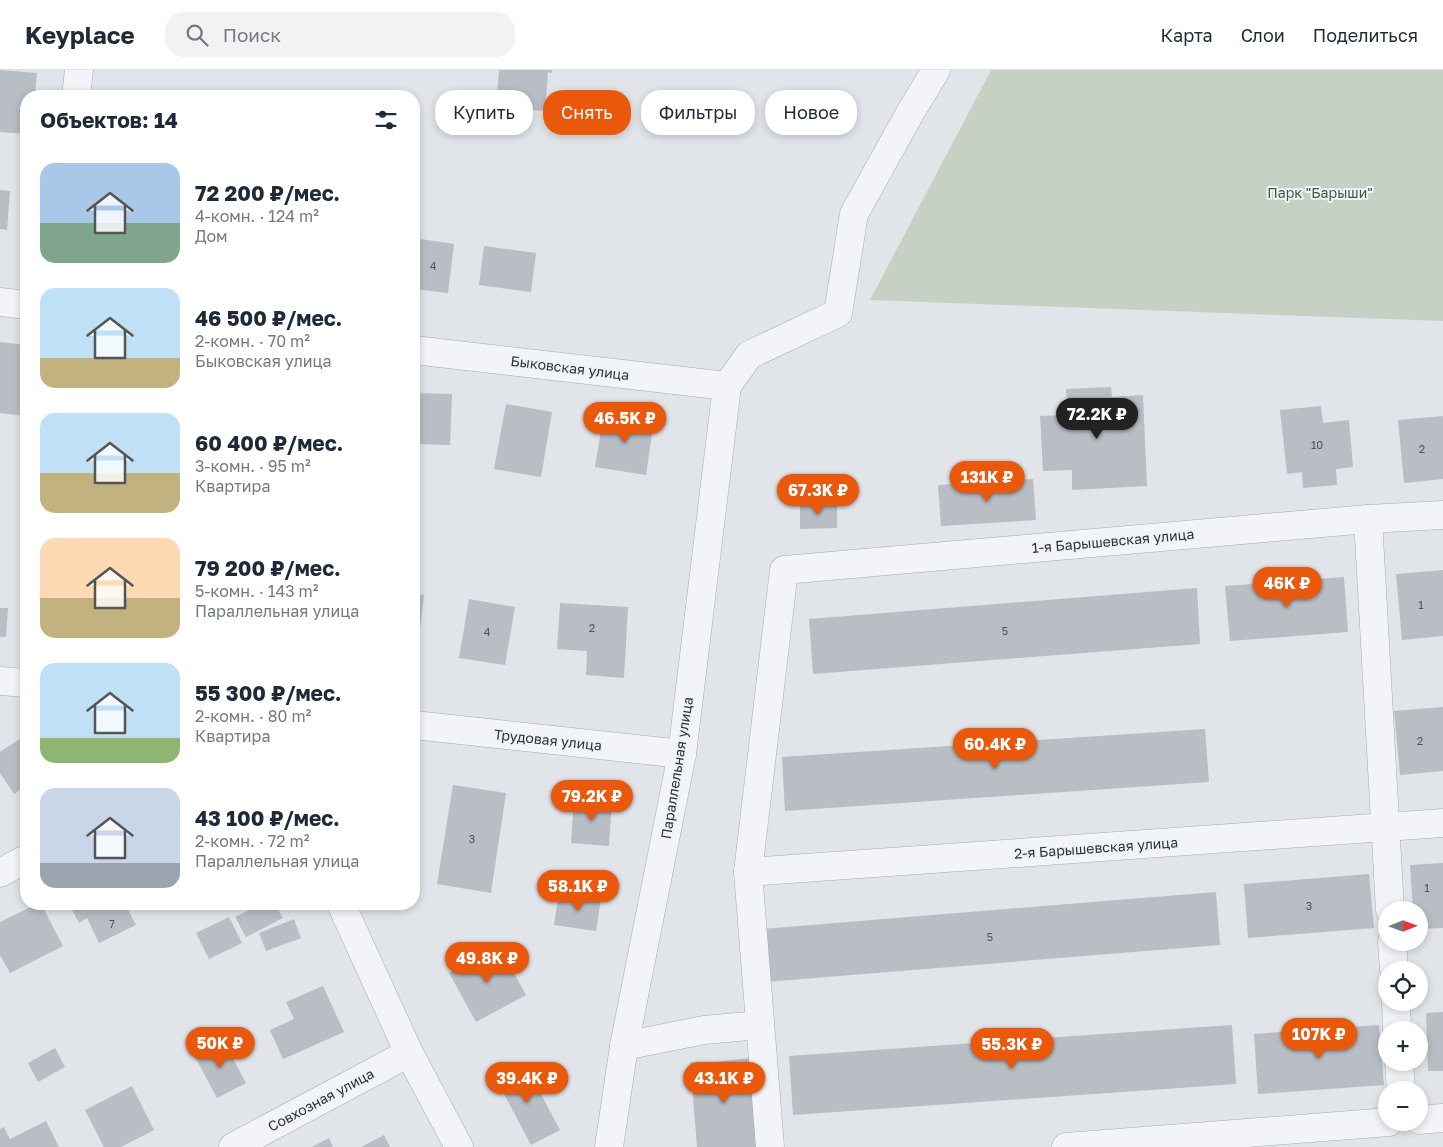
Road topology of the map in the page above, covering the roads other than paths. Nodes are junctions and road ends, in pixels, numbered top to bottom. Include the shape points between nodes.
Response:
1 (79, 70) edge
2 (936, 70) edge
3 (77, 90) edge
4 (0, 302) edge
5 (20, 304) edge
6 (420, 351) edge
7 (727, 386) junction
8 (1443, 515) edge
9 (1368, 519) junction
10 (0, 681) edge
11 (20, 683) edge
12 (420, 726) edge
13 (682, 754) junction
14 (1443, 824) edge
15 (1385, 827) junction
16 (20, 862) edge
17 (0, 872) edge
18 (748, 872) junction
19 (1389, 901) edge
20 (344, 910) edge
21 (760, 1025) junction
22 (624, 1046) junction
23 (409, 1053) junction
24 (1443, 1118) edge
25 (1428, 1119) edge
26 (1378, 1123) edge
27 (233, 1147) edge
28 (459, 1147) edge
29 (609, 1147) edge
30 (770, 1147) edge
31 (1066, 1147) edge

1 - 3 street
2 - 7 street via 854,214 838,313 749,355
4 - 5 street
6 - 7 street, Быковская улица
7 - 13 street, Параллельная улица
8 - 9 street, 1-я Барышевская улица
9 - 15 street
9 - 18 street, 1-я Барышевская улица via 784,570
10 - 11 street
12 - 13 street, Трудовая улица
13 - 22 street, Параллельная улица
14 - 15 street, 2-я Барышевская улица
15 - 18 street, 2-я Барышевская улица
15 - 19 street
16 - 17 street
18 - 21 street
20 - 23 street
21 - 22 street via 704,1030
21 - 30 street
22 - 29 street, Параллельная улица
23 - 27 street, Совхозная улица
23 - 28 street
24 - 25 street
26 - 31 street

